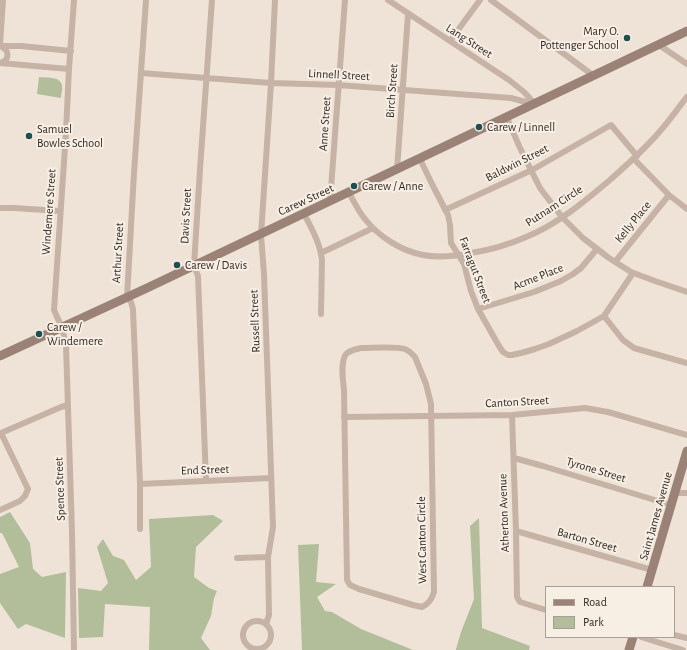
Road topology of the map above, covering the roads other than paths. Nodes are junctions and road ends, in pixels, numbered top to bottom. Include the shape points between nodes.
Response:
1 (3, 0) edge
2 (74, 0) edge
3 (146, 0) edge
4 (212, 0) edge
5 (275, 0) edge
6 (345, 0) edge
7 (388, 0) edge
8 (480, 0) edge
9 (492, 0) edge
10 (408, 14) junction
11 (687, 31) edge
12 (450, 41) junction
13 (0, 45) edge
14 (659, 45) junction
15 (71, 51) junction
16 (0, 63) edge
17 (687, 64) edge
18 (69, 69) junction
19 (141, 73) junction
20 (594, 76) junction
21 (206, 78) junction
22 (271, 83) junction
23 (338, 85) junction
24 (403, 90) junction
25 (687, 97) edge
26 (535, 104) junction
27 (507, 118) junction
28 (635, 157) junction
29 (420, 159) junction
30 (397, 170) junction
31 (532, 170) junction
32 (349, 193) junction
33 (669, 195) junction
34 (330, 202) junction
35 (0, 208) edge
36 (687, 209) edge
37 (445, 210) junction
38 (60, 211) junction
39 (304, 214) junction
40 (562, 217) junction
41 (373, 228) junction
42 (261, 234) junction
43 (597, 249) junction
44 (321, 253) junction
45 (457, 255) junction
46 (615, 262) junction
47 (194, 266) junction
48 (633, 273) junction
49 (687, 292) edge
50 (127, 298) junction
51 (478, 309) junction
52 (320, 314) dead end
53 (604, 316) junction
54 (62, 328) junction
55 (0, 356) edge
56 (687, 363) edge
57 (68, 405) junction
58 (512, 415) junction
59 (431, 416) junction
60 (344, 418) junction
61 (687, 435) edge
62 (687, 451) edge
63 (514, 458) junction
64 (271, 478) junction
65 (206, 480) junction
66 (140, 484) junction
67 (675, 493) junction
68 (687, 493) edge
69 (671, 505) junction
70 (0, 510) edge
71 (140, 529) dead end
72 (516, 531) junction
73 (268, 557) junction
74 (237, 558) dead end
75 (652, 570) junction
76 (648, 586) edge
77 (545, 610) edge
78 (266, 624) junction
79 (675, 635) edge
80 (633, 638) edge
81 (644, 638) edge
82 (687, 638) edge
83 (74, 650) edge
84 (629, 650) edge
85 (683, 650) edge

1 - 13 street
2 - 15 street, Windemere Street
3 - 19 street, Arthur Street
4 - 21 street, Davis Street
5 - 22 street, Russell Street
6 - 23 street, Anne Street
7 - 10 street, Lang Street
8 - 12 street
9 - 20 street
10 - 12 street, Lang Street
10 - 24 street, Birch Street
11 - 14 street, Carew Street
12 - 26 street, Lang Street via 509,80
13 - 15 street
13 - 16 street via 6,50 7,57
14 - 17 street
14 - 20 street, Carew Street
15 - 18 street, Windemere Street
16 - 18 street
18 - 38 street, Windemere Street
19 - 21 street, Linnell Street
19 - 50 street, Arthur Street
20 - 26 street, Carew Street
21 - 22 street, Linnell Street
21 - 47 street, Davis Street
22 - 23 street, Linnell Street
22 - 42 street, Russell Street
23 - 24 street, Linnell Street
23 - 34 street, Anne Street
24 - 26 street, Linnell Street via 511,98
24 - 30 street, Birch Street
25 - 28 street, Putnam Circle via 661,131
26 - 27 street, Carew Street
27 - 29 street, Carew Street
27 - 31 street
28 - 31 street, Baldwin Street via 611,125
28 - 33 street
28 - 40 street, Putnam Circle via 592,195
29 - 30 street, Carew Street
29 - 37 street, Farragut Street
30 - 32 street, Carew Street
31 - 37 street, Baldwin Street
31 - 40 street via 540,188
32 - 34 street, Carew Street
32 - 41 street, Putnam Circle
33 - 36 street
33 - 46 street, Kelly Place
34 - 39 street, Carew Street
35 - 38 street
37 - 45 street, Farragut Street via 450,220 451,242
38 - 54 street, Windemere Street via 54,310
39 - 42 street, Carew Street
39 - 44 street
40 - 43 street
40 - 45 street, Putnam Circle via 539,231 507,245
41 - 44 street
41 - 45 street, Putnam Circle via 399,247 411,252 437,256
42 - 47 street, Carew Street
42 - 64 street, Russell Street
43 - 46 street
43 - 51 street, Acme Place via 581,268 569,277 534,292
44 - 52 street
45 - 51 street, Farragut Street via 464,264
46 - 48 street
47 - 50 street, Carew Street
47 - 65 street, Davis Street via 198,276
48 - 49 street
48 - 53 street
50 - 54 street, Carew Street
50 - 66 street, Arthur Street via 133,309
51 - 53 street, Farragut Street via 499,346 508,355 538,348 563,338
53 - 56 street via 623,340 634,348
54 - 55 street, Carew Street
54 - 57 street, Spence Street via 66,345
57 - 70 street via 1,433 28,489 20,501
57 - 83 street, Spence Street
58 - 59 street, Canton Street
58 - 61 street, Canton Street via 585,408 608,412
58 - 63 street, Atherton Avenue
59 - 60 street, Canton Street
59 - 60 street via 426,384 412,354 400,348 362,348 346,354 343,364
59 - 60 street, West Canton Circle via 434,592 430,602 422,607 359,589 350,585 347,580
62 - 67 street, Saint James Avenue
63 - 69 street, Tyrone Street
63 - 72 street, Atherton Avenue
64 - 65 street, End Street
64 - 73 street, Russell Street via 273,527
65 - 66 street, End Street
66 - 71 street, Arthur Street
67 - 68 street
67 - 69 street, Saint James Avenue
69 - 75 street, Saint James Avenue
72 - 75 street, Barton Street
72 - 77 street, Atherton Avenue via 517,597 520,602
73 - 74 street
73 - 78 street, Russell Street via 269,616
75 - 76 street, Saint James Avenue
78 - 78 street via 258,620 245,627 243,636 247,645 255,649 267,645 271,632
79 - 82 street
80 - 84 street
81 - 85 street

